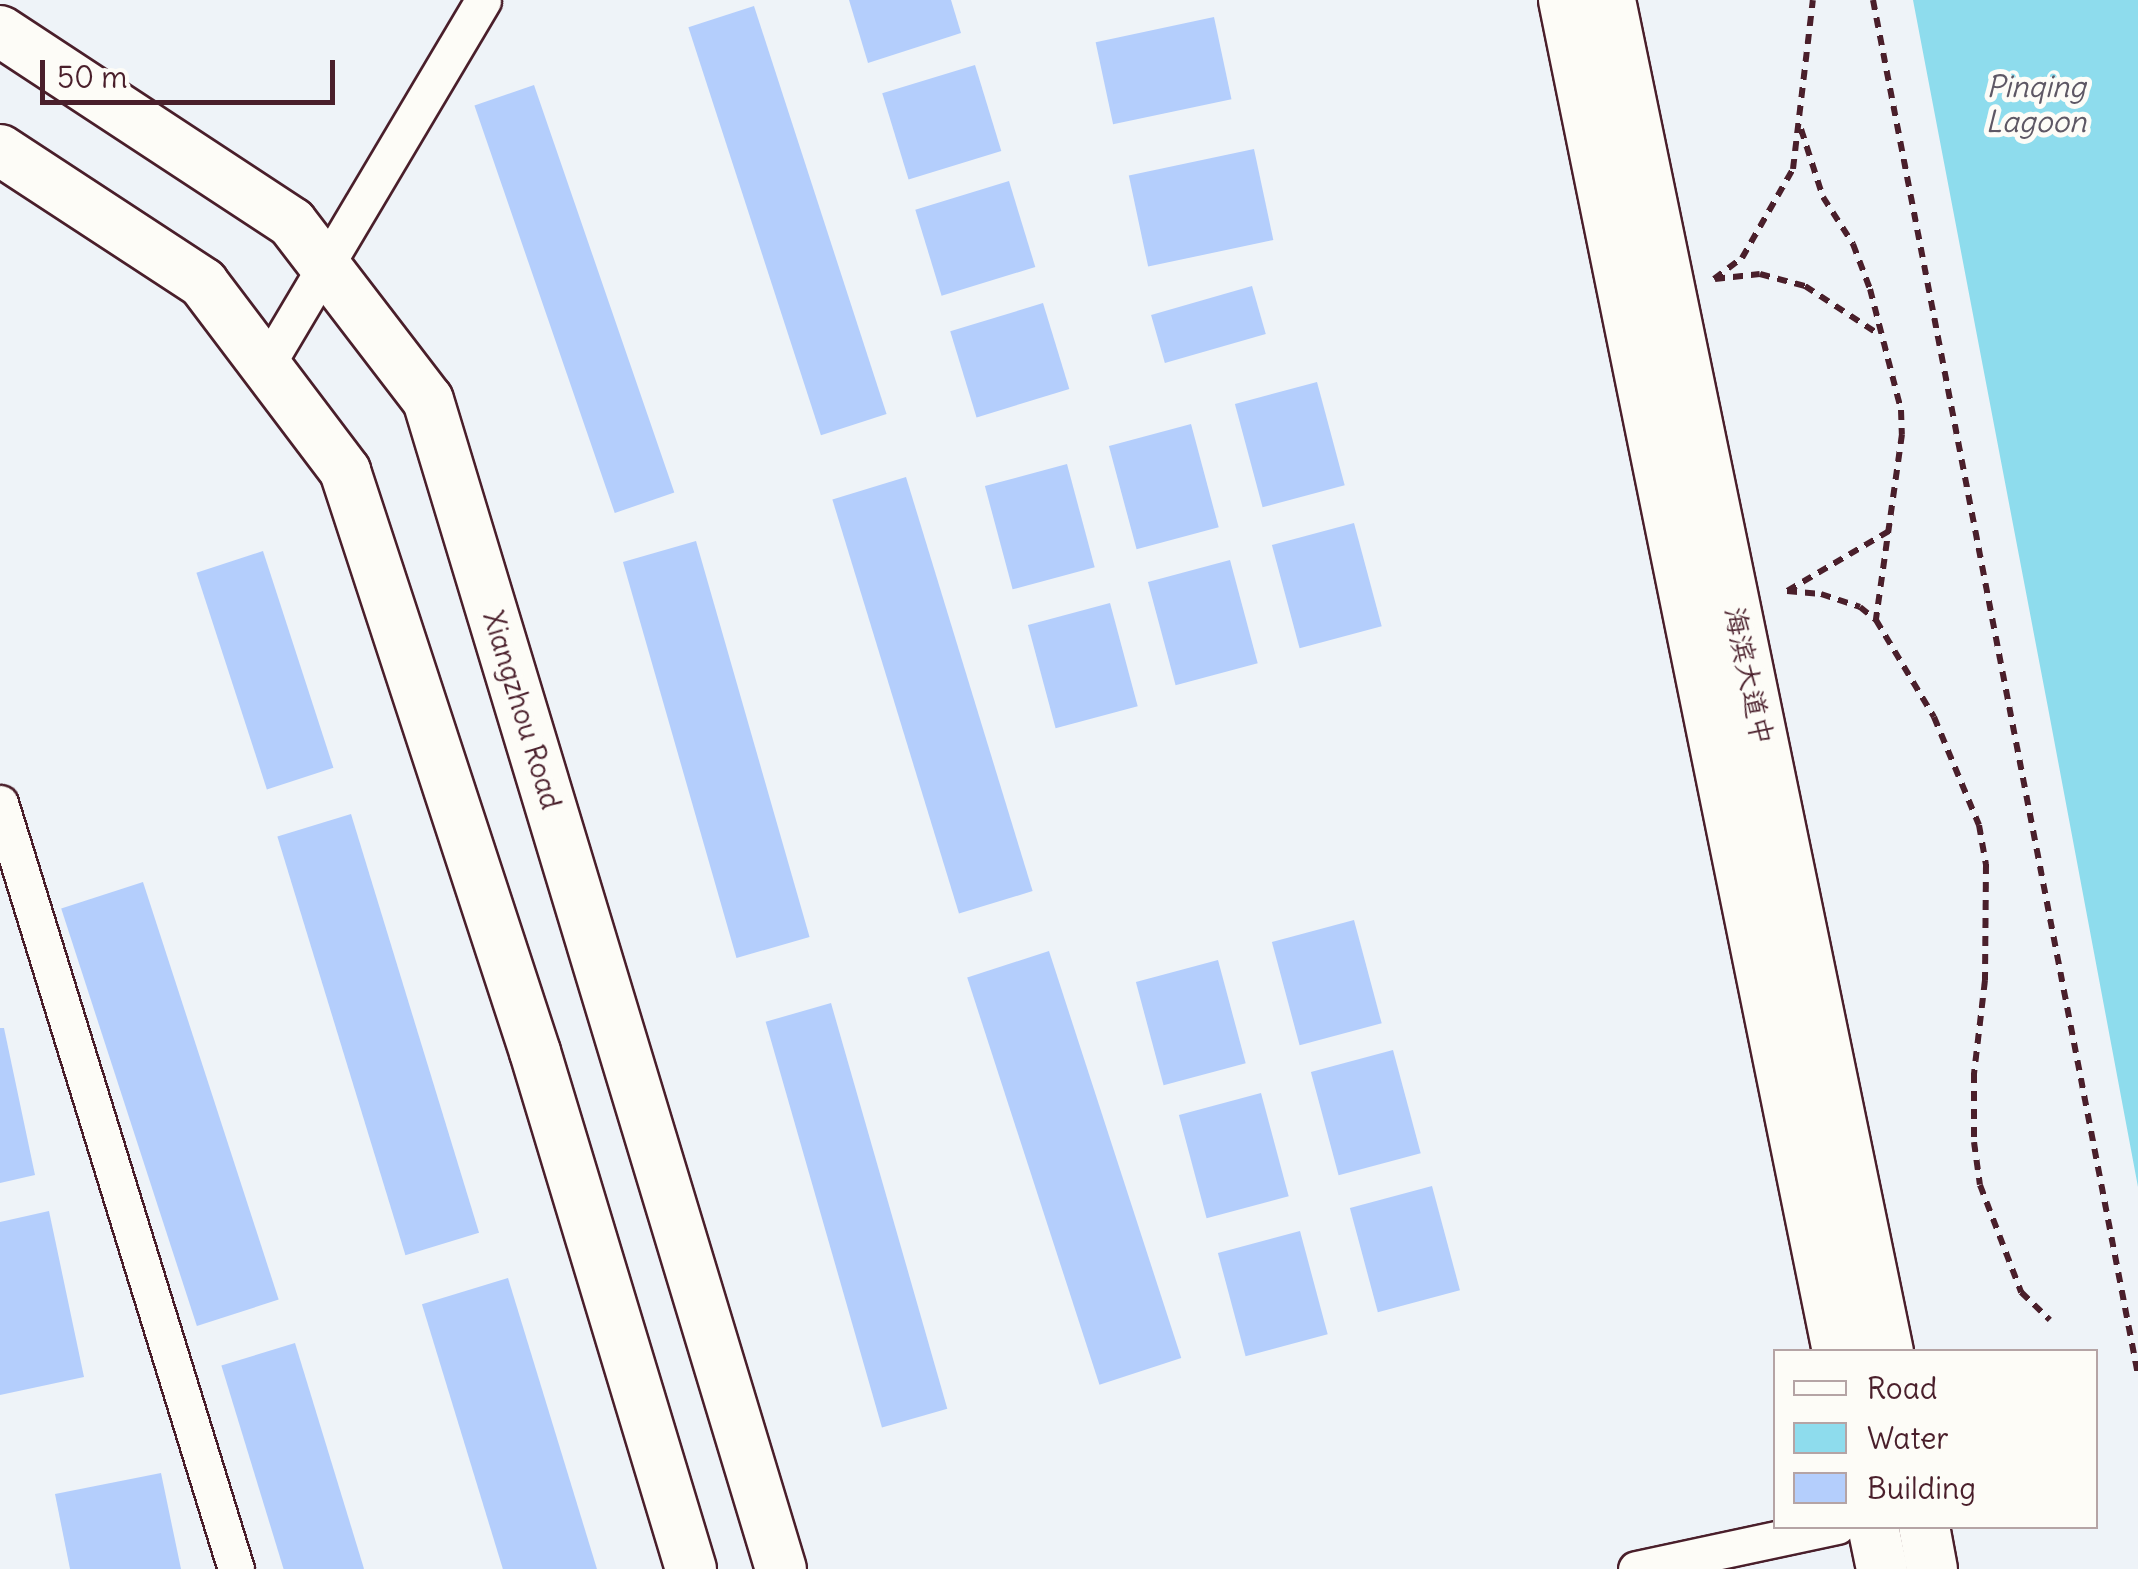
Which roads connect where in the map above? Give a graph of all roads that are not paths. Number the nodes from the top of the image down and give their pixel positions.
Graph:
1 (483, 0) edge
2 (1564, 0) edge
3 (1610, 0) edge
4 (0, 31) edge
5 (0, 150) edge
6 (324, 264) junction
7 (266, 366) junction
8 (0, 803) edge
9 (1837, 1349) edge
10 (1887, 1349) edge
11 (1823, 1529) edge
12 (1874, 1529) edge
13 (1925, 1529) edge
14 (236, 1569) edge
15 (692, 1569) edge
16 (781, 1569) edge
17 (1636, 1569) edge
18 (1882, 1569) edge
19 (1932, 1569) edge

1 - 6 street
2 - 9 main road, 海滨大道中
3 - 10 main road, 海滨大道中
4 - 6 main road, Xiangzhou Road
5 - 7 main road
6 - 7 street
6 - 16 main road, Xiangzhou Road
7 - 15 main road
8 - 14 street
11 - 17 street
12 - 18 main road
13 - 19 main road

